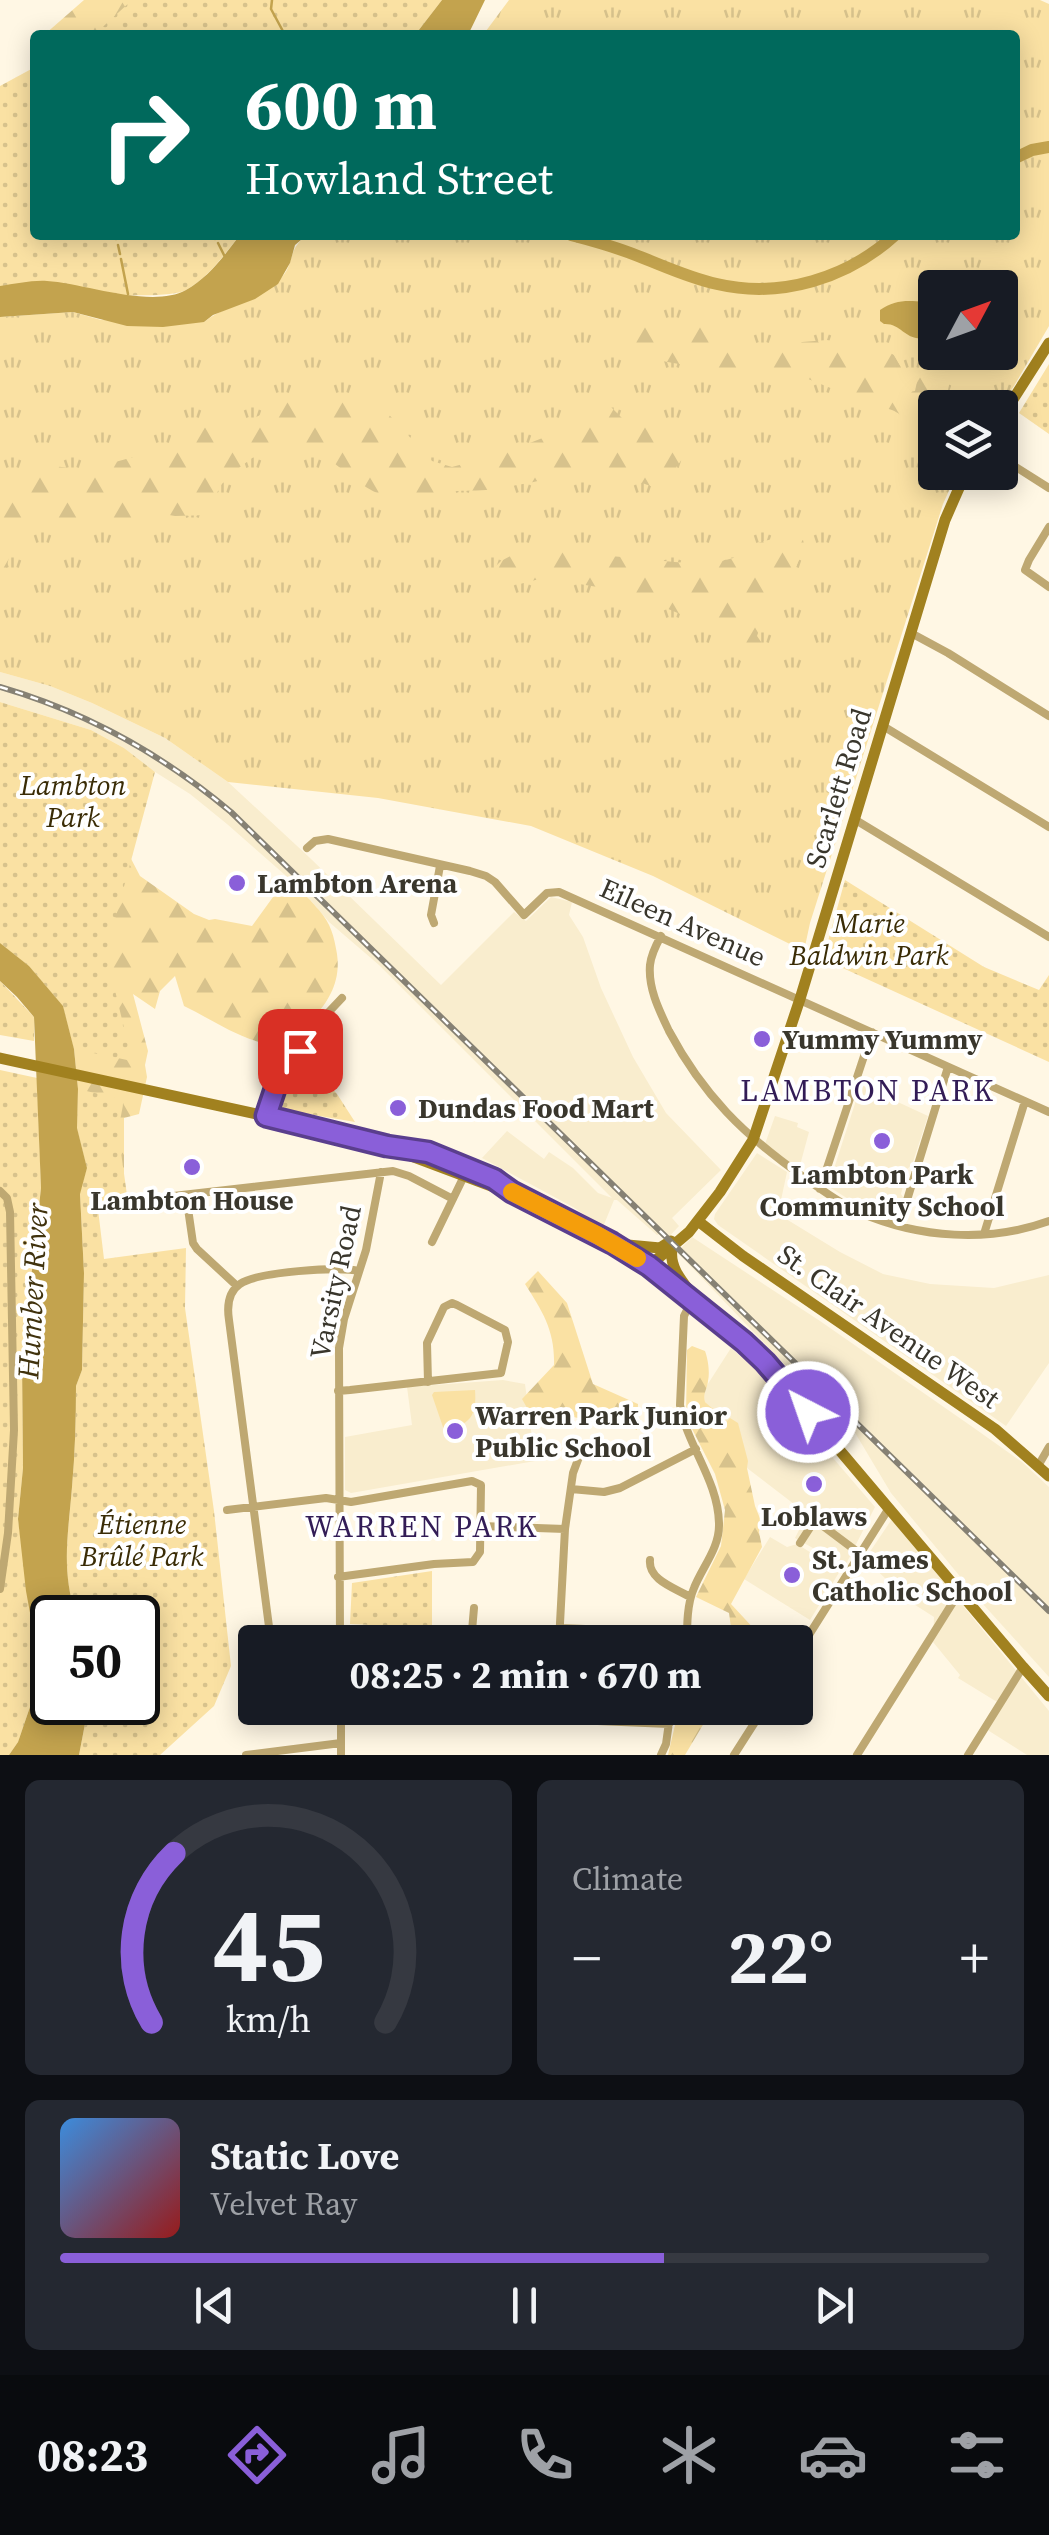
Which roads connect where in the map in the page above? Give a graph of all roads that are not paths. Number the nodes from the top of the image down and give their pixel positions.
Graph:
1 (1049, 343) edge
2 (1018, 392) edge
3 (1018, 468) edge
4 (1049, 488) edge
5 (958, 490) edge
6 (1049, 527) edge
7 (1049, 588) edge
8 (911, 633) junction
9 (1049, 716) edge
10 (883, 726) junction
11 (854, 819) junction
12 (1049, 826) edge
13 (307, 848) dead end
14 (440, 866) junction
15 (434, 923) dead end
16 (661, 936) junction
17 (1049, 938) edge
18 (342, 998) dead end
19 (800, 999) junction
20 (872, 1032) junction
21 (0, 1058) edge
22 (948, 1067) junction
23 (1025, 1101) junction
24 (1049, 1112) edge
25 (266, 1116) junction
26 (754, 1140) junction
27 (466, 1171) junction
28 (382, 1172) junction
29 (820, 1189) junction
30 (3, 1194) edge
31 (186, 1195) junction
32 (453, 1199) junction
33 (112, 1204) dead end
34 (698, 1221) junction
35 (1049, 1221) edge
36 (899, 1226) junction
37 (984, 1234) junction
38 (432, 1242) dead end
39 (612, 1243) junction
40 (672, 1248) junction
41 (649, 1266) junction
42 (360, 1271) junction
43 (237, 1286) junction
44 (697, 1304) junction
45 (428, 1382) junction
46 (338, 1391) junction
47 (1049, 1447) edge
48 (696, 1449) junction
49 (579, 1457) dead end
50 (1038, 1466) junction
51 (1049, 1476) edge
52 (571, 1489) junction
53 (339, 1500) junction
54 (254, 1506) junction
55 (889, 1508) junction
56 (226, 1510) dead end
57 (481, 1526) junction
58 (565, 1529) junction
59 (800, 1543) dead end
60 (859, 1553) junction
61 (650, 1560) dead end
62 (338, 1577) junction
63 (0, 1589) edge
64 (960, 1591) junction
65 (690, 1597) junction
66 (474, 1608) dead end
67 (270, 1625) edge
68 (340, 1625) edge
69 (472, 1625) edge
70 (560, 1625) edge
71 (688, 1625) edge
72 (813, 1628) edge
73 (1022, 1668) junction
74 (1049, 1696) edge
75 (340, 1725) edge
76 (668, 1725) edge
77 (753, 1725) edge
78 (341, 1744) junction
79 (251, 1755) edge
80 (341, 1755) edge
81 (661, 1755) edge
82 (734, 1755) edge
83 (856, 1755) edge
84 (968, 1755) edge

1 - 2 main road
3 - 4 street
5 - 8 main road, Scarlett Road
6 - 7 street
8 - 9 street
8 - 10 main road, Scarlett Road
10 - 11 main road, Scarlett Road
10 - 12 street
11 - 17 street
11 - 19 main road, Scarlett Road
13 - 14 street, Eileen Avenue
14 - 15 street
14 - 16 street, Eileen Avenue
16 - 19 street, Eileen Avenue
16 - 26 street
18 - 25 street
19 - 20 street, Eileen Avenue
19 - 26 main road, Scarlett Road
20 - 22 street, Eileen Avenue
20 - 29 street
21 - 25 main road
22 - 23 street, Eileen Avenue
22 - 36 street
23 - 24 street, Eileen Avenue
23 - 37 street
25 - 27 main road
26 - 29 street
26 - 34 main road, Scarlett Road
27 - 32 street
27 - 39 main road
28 - 31 street
28 - 32 street
28 - 42 street, Varsity Road
29 - 36 street
30 - 63 street
31 - 33 street
31 - 43 street
32 - 38 street
34 - 39 main road, Scarlett Road
34 - 40 main road, Scarlett Road
34 - 50 main road, St. Clair Avenue West
35 - 37 street
36 - 37 street
39 - 41 main road
40 - 41 main road, Scarlett Road
40 - 44 main road
41 - 44 main road
42 - 43 street
42 - 46 street, Varsity Road
43 - 54 street
44 - 48 street
44 - 55 main road
45 - 45 street
45 - 46 street
46 - 53 street, Varsity Road
47 - 50 street
48 - 52 street
48 - 65 street
49 - 52 street
50 - 51 main road, St. Clair Avenue West
52 - 58 street
53 - 54 street
53 - 57 street
53 - 62 street, Varsity Road
54 - 56 street
54 - 67 street
55 - 60 street
55 - 64 main road
57 - 58 street
57 - 62 street
58 - 70 street
59 - 60 street
60 - 72 street
61 - 65 street
62 - 68 street, Varsity Road
64 - 73 main road
64 - 83 street
65 - 71 street
66 - 69 street
73 - 74 main road
73 - 84 street
75 - 78 street
76 - 81 street
77 - 82 street
78 - 79 street
78 - 80 street

